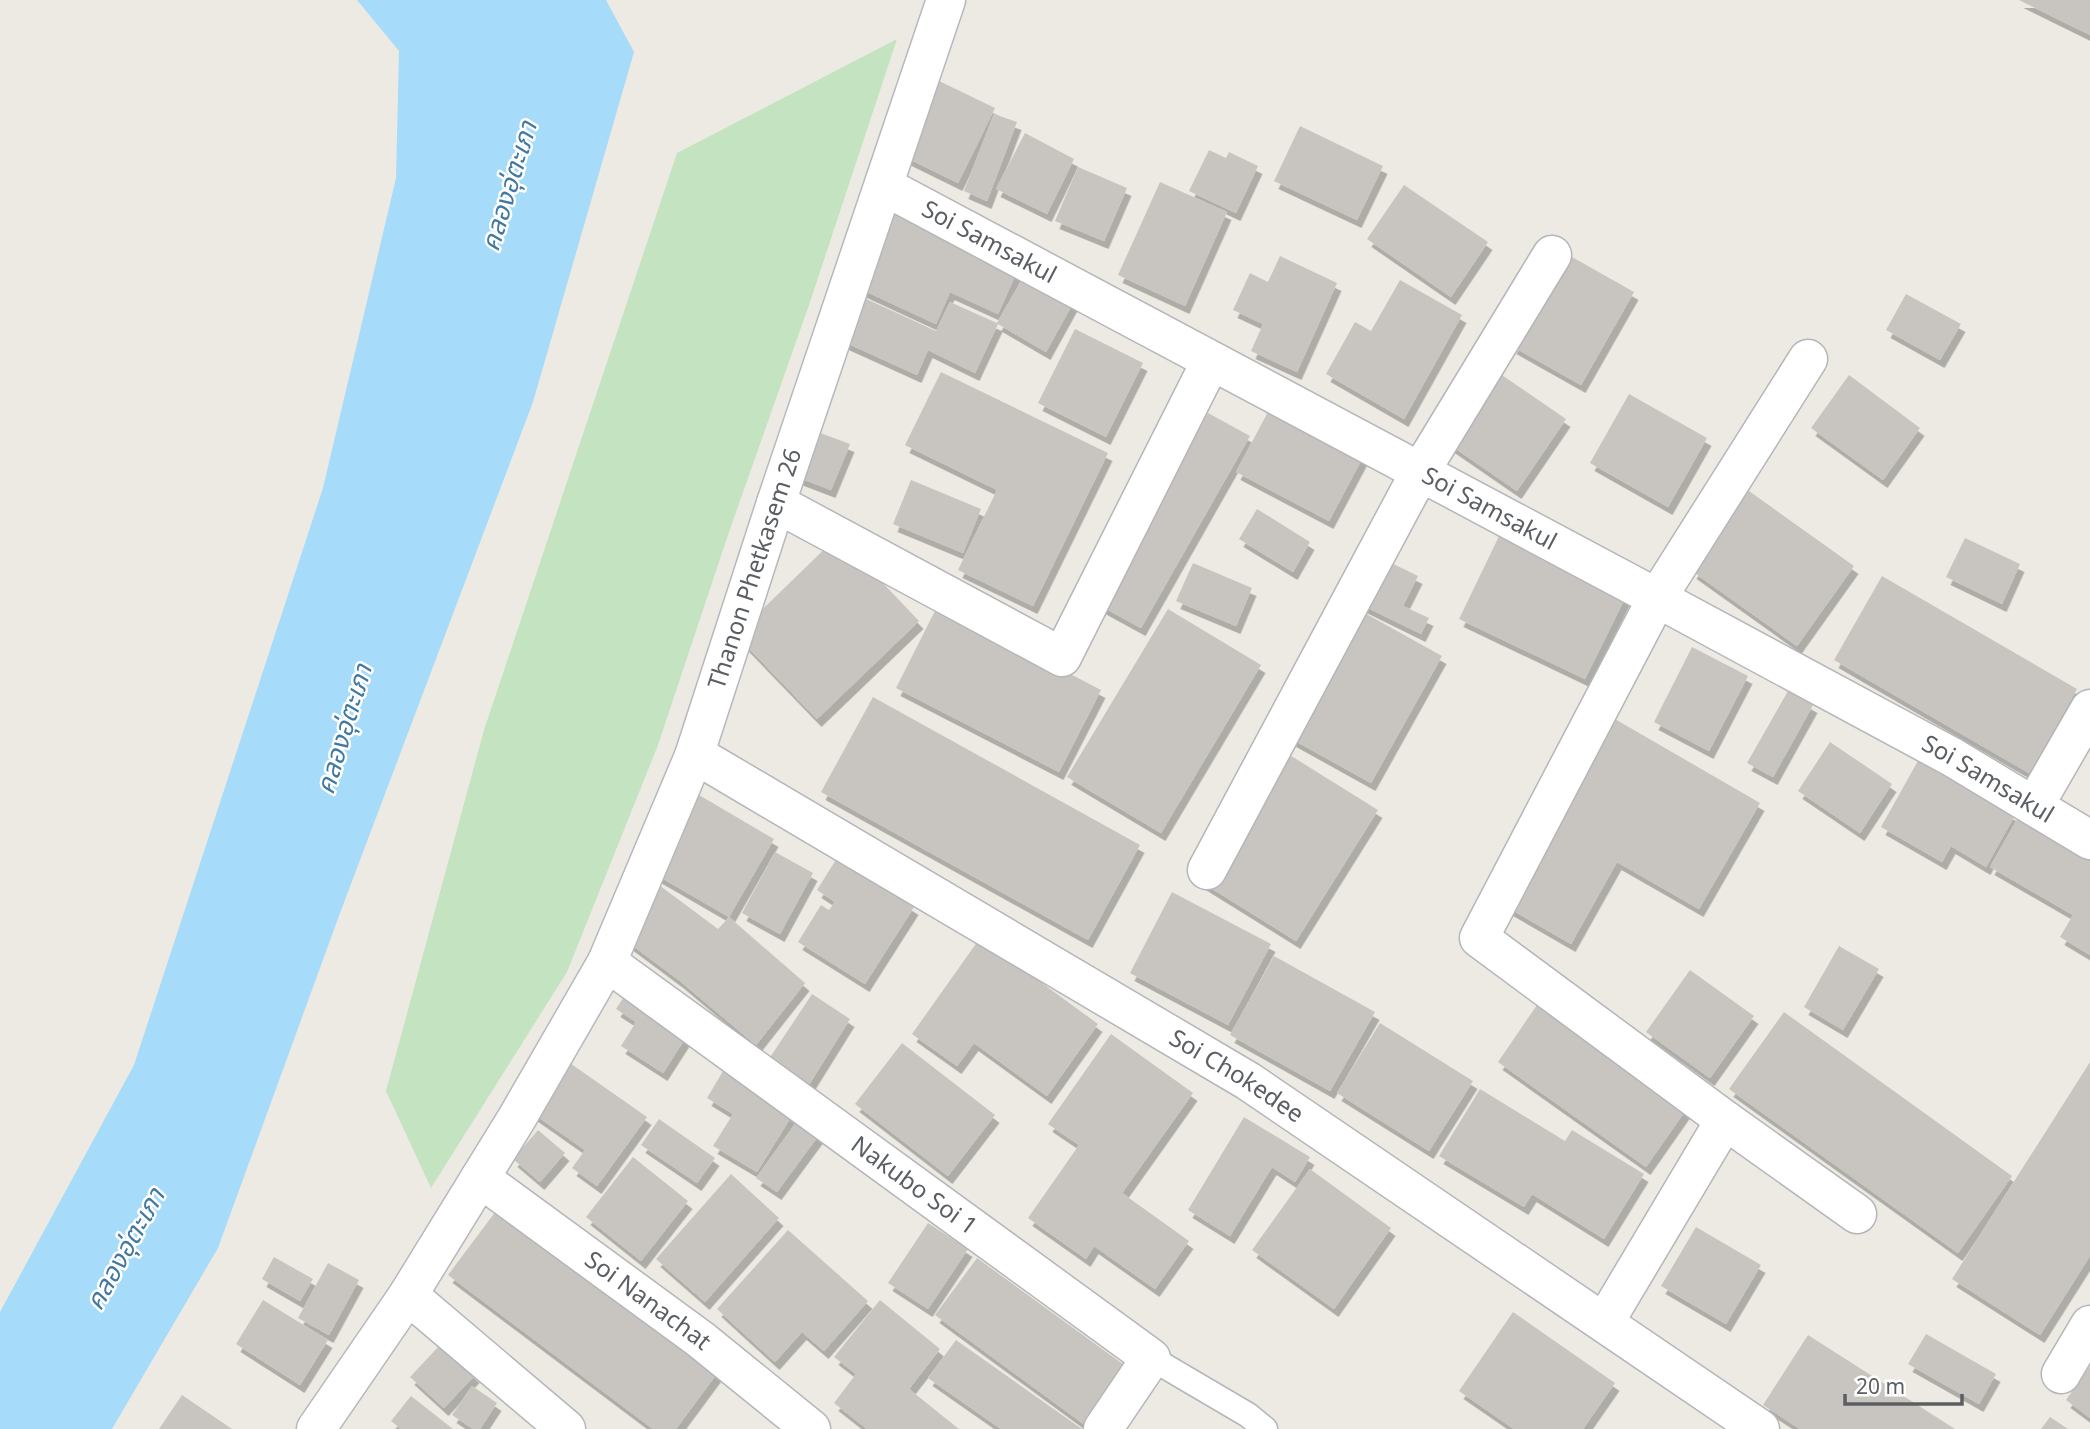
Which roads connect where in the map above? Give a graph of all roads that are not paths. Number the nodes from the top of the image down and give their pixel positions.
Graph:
1 (946, 0) edge
2 (884, 186) junction
3 (1552, 255) dead end
4 (1808, 359) dead end
5 (1211, 361) junction
6 (1420, 472) junction
7 (776, 503) junction
8 (1657, 598) junction
9 (2090, 709) edge
10 (694, 756) junction
11 (2034, 806) junction
12 (2090, 840) edge
13 (1207, 870) dead end
14 (607, 962) junction
15 (1725, 1120) junction
16 (480, 1178) junction
17 (1857, 1214) dead end
18 (408, 1295) junction
19 (1604, 1323) junction
20 (2090, 1325) edge
21 (1151, 1358) junction
22 (2061, 1374) dead end
23 (316, 1429) edge
24 (566, 1429) edge
25 (811, 1429) edge
26 (1102, 1429) edge
27 (1265, 1429) edge
28 (1760, 1429) edge

1 - 2 street, Thanon Phetkasem 26
2 - 5 street, Soi Samsakul
2 - 7 street, Thanon Phetkasem 26
3 - 6 street
4 - 8 street
5 - 6 street, Soi Samsakul
5 - 7 street
6 - 8 street, Soi Samsakul
6 - 13 street
7 - 10 street, Thanon Phetkasem 26
8 - 11 street, Soi Samsakul
8 - 15 street
9 - 11 street
10 - 14 street, Thanon Phetkasem 26
10 - 19 street, Soi Chokedee
11 - 12 street, Soi Samsakul
14 - 16 street, Thanon Phetkasem 26
14 - 21 street, Nakubo Soi 1
15 - 17 street
15 - 19 street
16 - 18 street, Thanon Phetkasem 26
16 - 25 street, Soi Nanachat
18 - 23 street, Thanon Phetkasem 26
18 - 24 street
19 - 28 street, Soi Chokedee
20 - 22 street
21 - 26 street
21 - 27 lane

